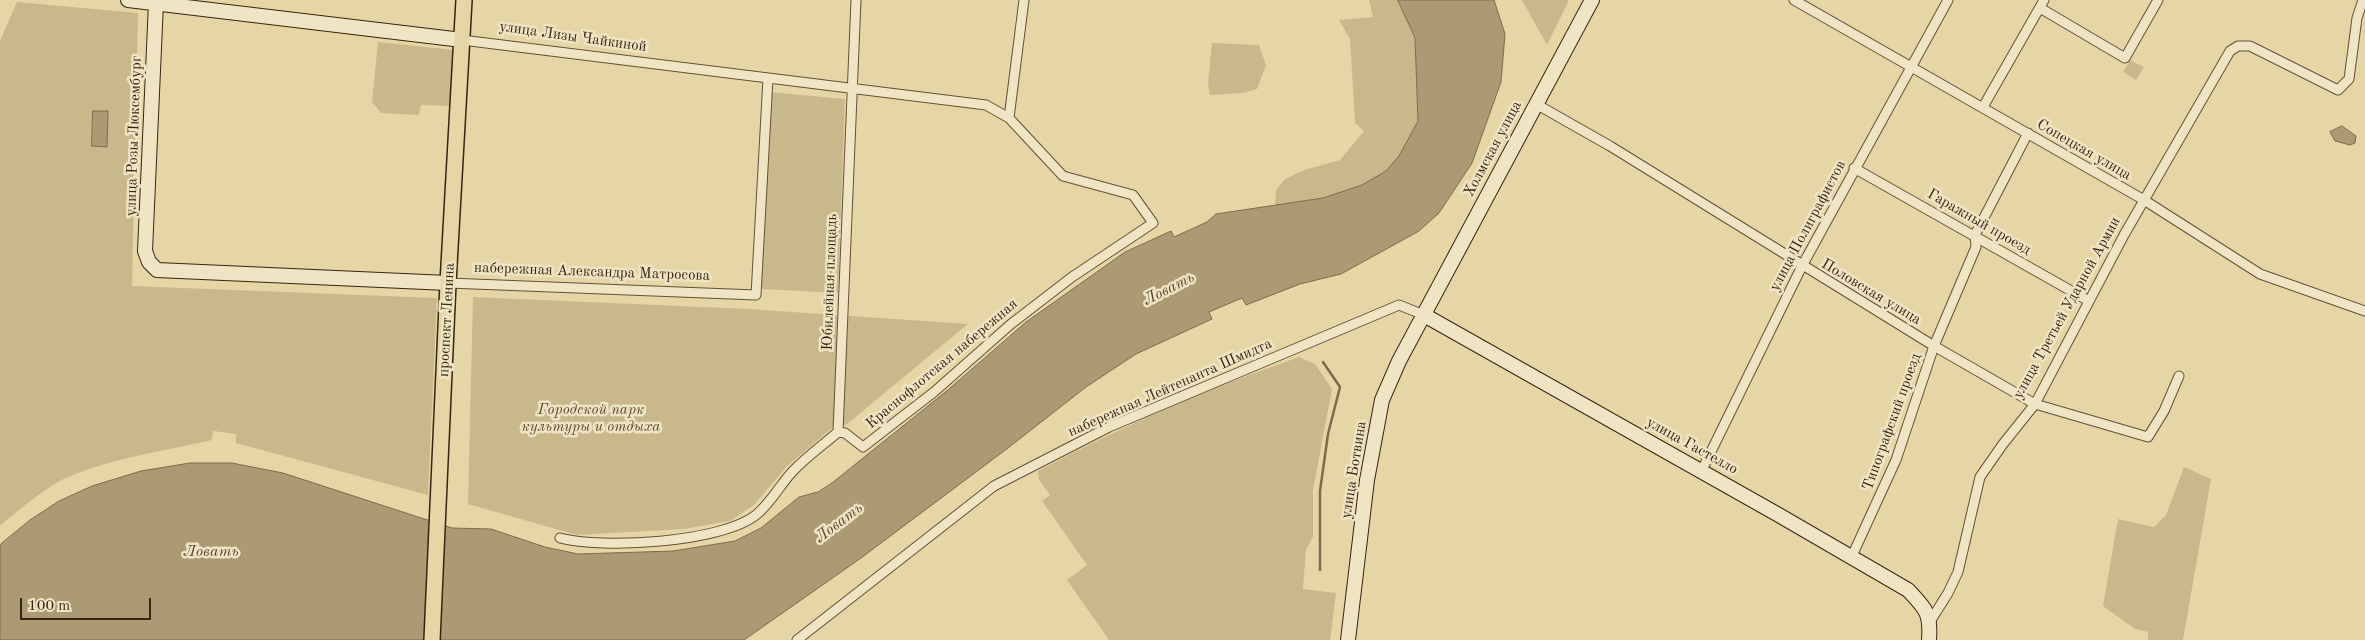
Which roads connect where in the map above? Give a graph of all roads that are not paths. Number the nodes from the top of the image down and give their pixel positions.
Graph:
1 (128, 0) edge
2 (464, 0) edge
3 (856, 0) edge
4 (1024, 0) edge
5 (1592, 0) edge
6 (1794, 0) edge
7 (1948, 0) edge
8 (2158, 0) edge
9 (2363, 0) edge
10 (156, 2) edge
11 (2042, 4) edge
12 (462, 40) junction
13 (1910, 66) junction
14 (768, 78) junction
15 (852, 88) junction
16 (1536, 104) junction
17 (1983, 107) junction
18 (1009, 118) junction
19 (2028, 133) junction
20 (1854, 168) junction
21 (2144, 200) junction
22 (1153, 223) joint
23 (1975, 236) junction
24 (1802, 266) junction
25 (157, 270) joint
26 (448, 283) junction
27 (2089, 301) junction
28 (2365, 311) edge
29 (1424, 314) junction
30 (1934, 346) junction
31 (2179, 376) dead end
32 (2035, 404) junction
33 (838, 432) junction
34 (1702, 470) junction
35 (560, 538) dead end
36 (1852, 556) junction
37 (1931, 620) junction
38 (432, 640) edge
39 (797, 640) edge
40 (1348, 640) edge
41 (1929, 640) edge

1 - 10 main road, улица Лизы Чайкиной
2 - 12 main road, проспект Ленина
3 - 15 street, Юбилейная площадь
4 - 18 street
5 - 16 main road, Холмская улица
6 - 13 street, Сопецкая улица
7 - 13 street, улица Полиграфистов
8 - 11 street
9 - 21 street, улица Третьей Ударной Армии
10 - 12 main road, улица Лизы Чайкиной
10 - 25 main road, улица Розы Люксембург
11 - 17 street
12 - 14 street, улица Лизы Чайкиной
12 - 26 main road, проспект Ленина
13 - 17 street, Сопецкая улица
13 - 20 street, улица Полиграфистов
14 - 15 street, улица Лизы Чайкиной
14 - 26 street, набережная Александра Матросова
15 - 18 street, улица Лизы Чайкиной
15 - 33 street, Юбилейная площадь
16 - 24 street, Половская улица
16 - 29 main road, Холмская улица
17 - 19 street, Сопецкая улица
18 - 22 street, улица Лизы Чайкиной
19 - 21 street, Сопецкая улица
19 - 23 street, Типографский проезд
20 - 23 street, Гаражный проезд
20 - 24 street, улица Полиграфистов
21 - 27 street, улица Третьей Ударной Армии
21 - 28 street, Сопецкая улица
22 - 33 street, Краснофлотская набережная
23 - 27 street, Гаражный проезд
23 - 30 street, Типографский проезд
24 - 30 street, Половская улица
24 - 34 street, улица Полиграфистов
25 - 26 main road, набережная Александра Матросова
26 - 38 main road, проспект Ленина
27 - 32 street, улица Третьей Ударной Армии
29 - 34 main road, улица Гастелло
29 - 39 street, набережная Лейтенанта Шмидта
29 - 40 main road, улица Ботвина
30 - 32 street, Половская улица
30 - 36 street, Типографский проезд
31 - 32 street, Половская улица
32 - 37 street, улица Третьей Ударной Армии
33 - 35 street
34 - 36 main road, улица Гастелло
36 - 37 main road, улица Гастелло
37 - 41 main road, улица Третьей Ударной Армии

